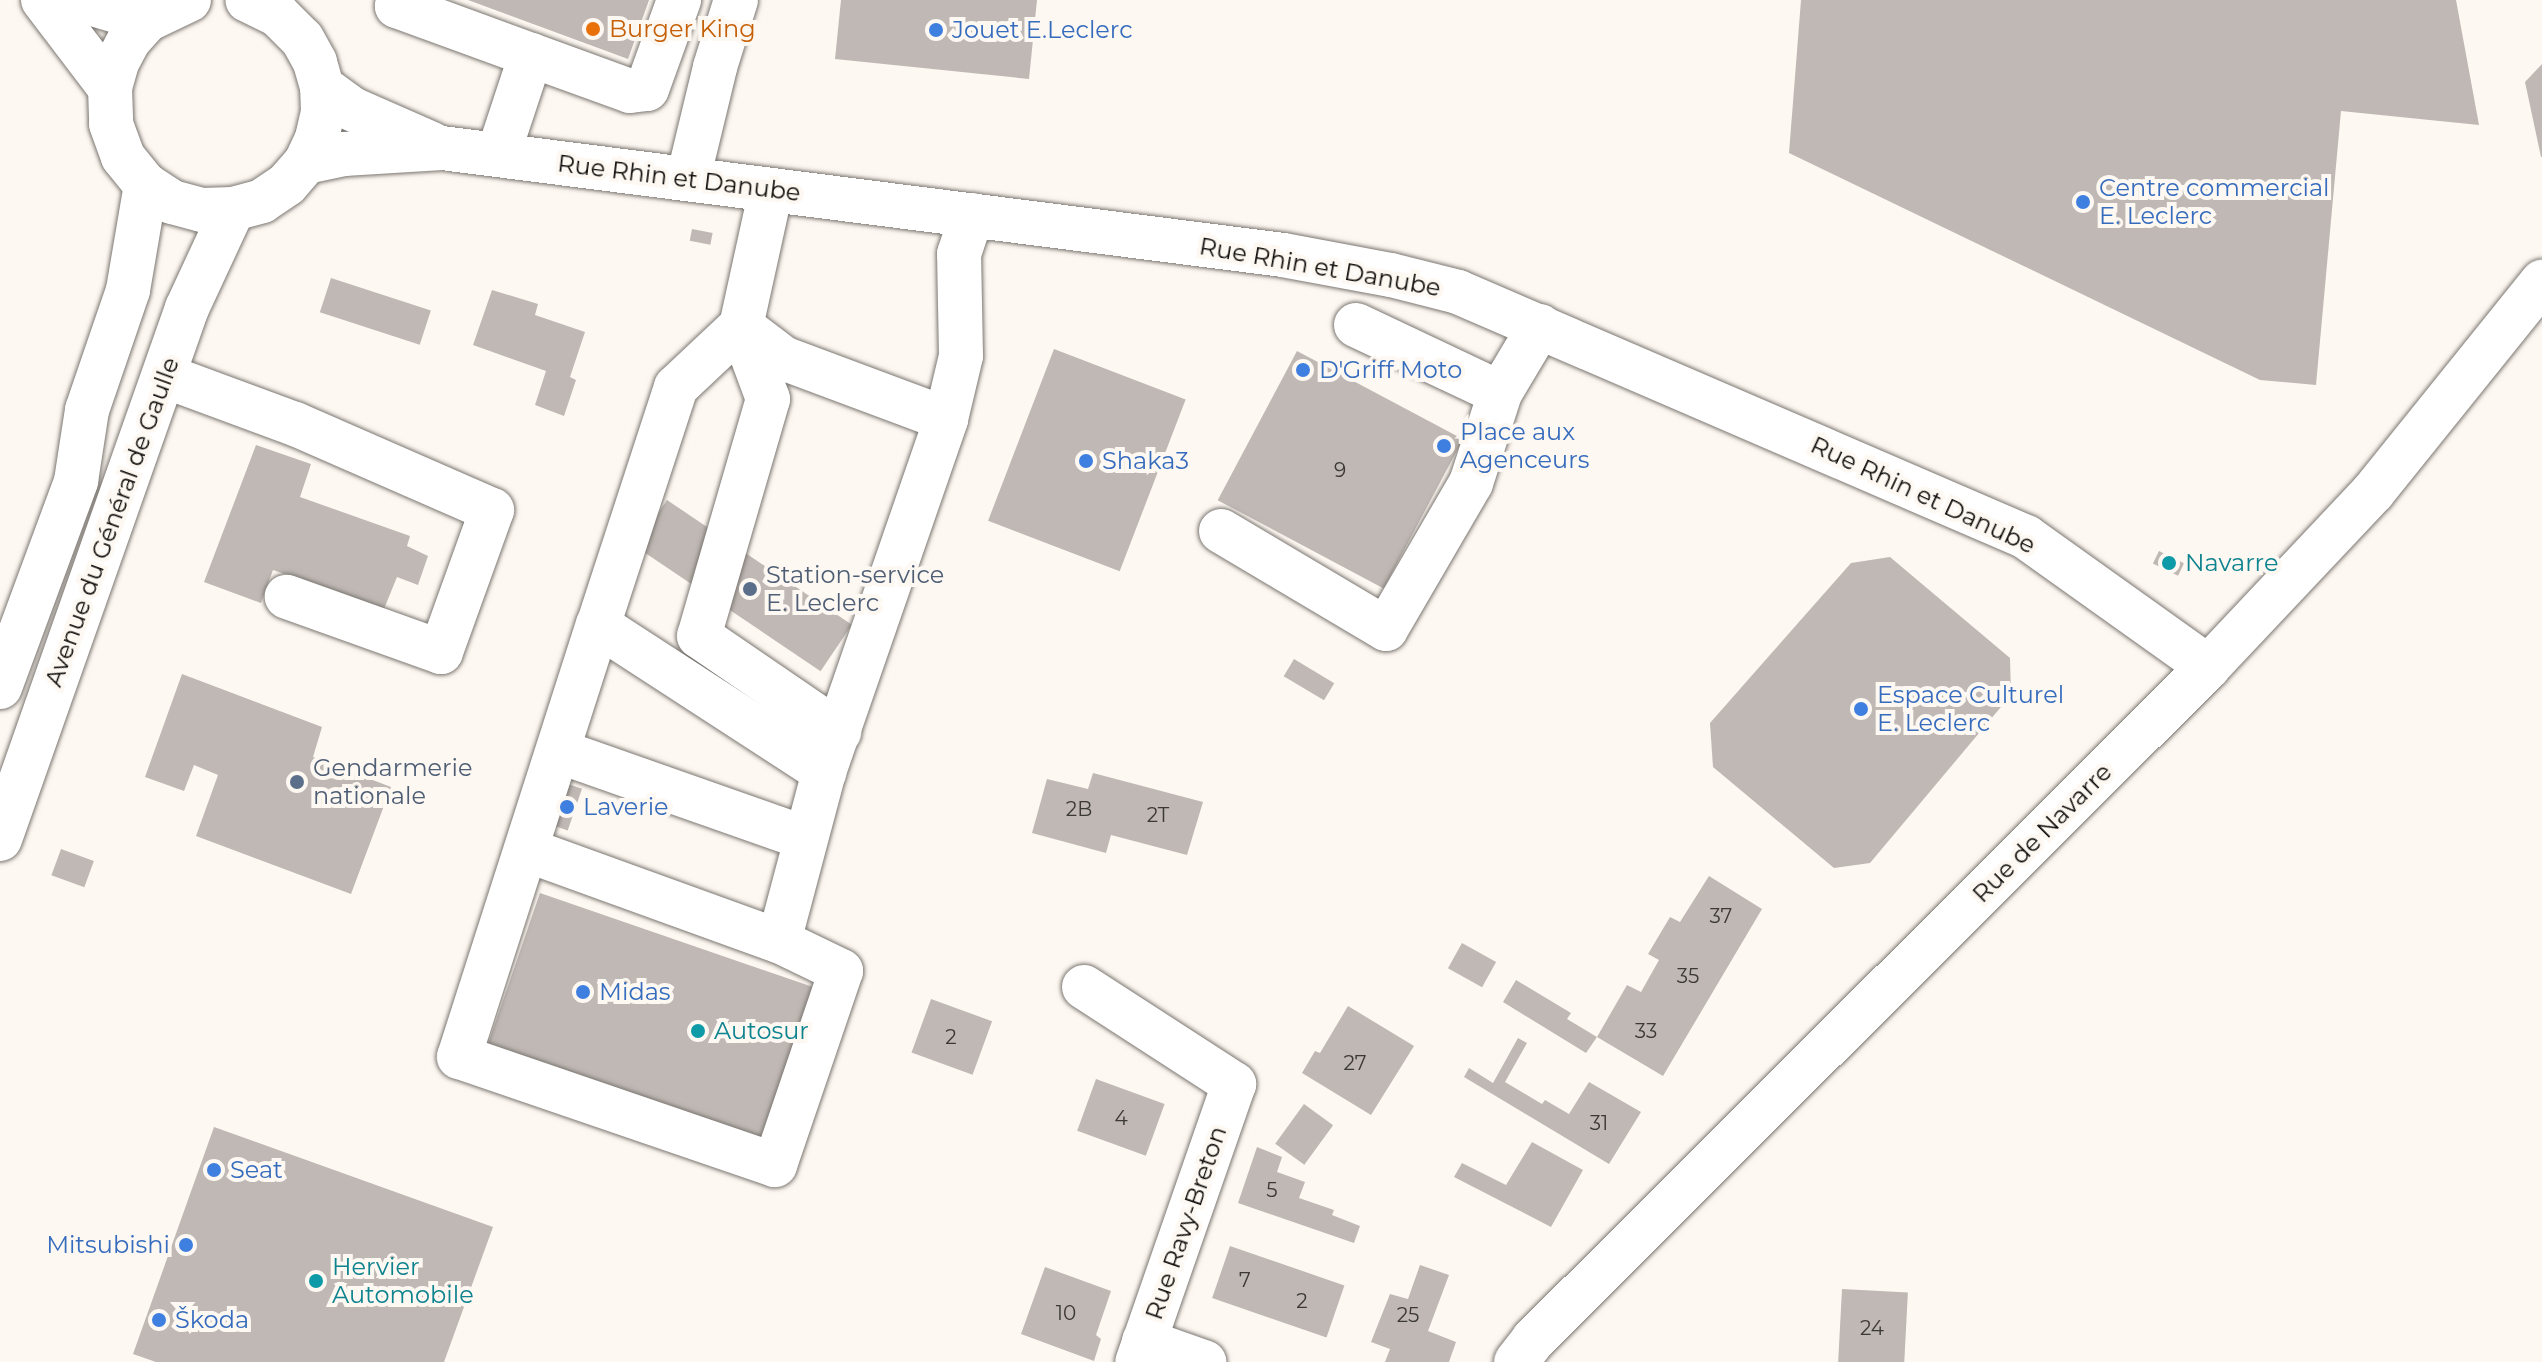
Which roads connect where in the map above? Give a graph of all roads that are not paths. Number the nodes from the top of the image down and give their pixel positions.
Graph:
1 (43, 0) edge
2 (79, 0) edge
3 (189, 0) edge
4 (247, 0) edge
5 (679, 0) edge
6 (736, 0) edge
7 (426, 7) edge
8 (147, 20) junction
9 (304, 20) edge
10 (531, 55) junction
11 (322, 87) junction
12 (110, 88) junction
13 (442, 148) junction
14 (498, 155) junction
15 (306, 162) junction
16 (688, 179) junction
17 (146, 185) junction
18 (771, 190) junction
19 (233, 209) junction
20 (972, 215) junction
21 (2542, 282) edge
22 (1356, 325) dead end
23 (741, 326) junction
24 (1540, 326) junction
25 (165, 376) junction
26 (1500, 393) junction
27 (946, 419) junction
28 (1221, 531) dead end
29 (35, 591) junction
30 (287, 597) dead end
31 (598, 625) junction
32 (0, 634) edge
33 (2208, 667) junction
34 (0, 687) edge
35 (558, 751) junction
36 (832, 752) junction
37 (805, 838) junction
38 (0, 839) edge
39 (527, 850) junction
40 (779, 941) junction
41 (1084, 987) dead end
42 (1141, 1352) edge
43 (1204, 1362) edge
44 (1516, 1362) edge

1 - 12 street
2 - 8 street
3 - 8 street
4 - 9 street
5 - 10 street
6 - 16 street
7 - 10 street
8 - 12 street
9 - 11 street
10 - 14 street
11 - 13 street, Rue Rhin et Danube
11 - 15 street
12 - 17 street
13 - 14 street, Rue Rhin et Danube
13 - 15 street, Rue Rhin et Danube
14 - 16 street, Rue Rhin et Danube
15 - 19 street
16 - 18 street, Rue Rhin et Danube
17 - 19 street
17 - 29 street, Avenue du Général de Gaulle
18 - 20 street, Rue Rhin et Danube
18 - 23 street
19 - 25 street, Avenue du Général de Gaulle
20 - 24 street, Rue Rhin et Danube
20 - 27 street
21 - 33 street, Rue de Navarre
22 - 26 street
23 - 27 street
23 - 31 street
23 - 36 street
24 - 26 street
24 - 33 street, Rue Rhin et Danube
25 - 30 street
25 - 38 street, Avenue du Général de Gaulle
26 - 28 street
27 - 36 street
29 - 32 street
29 - 34 street, Avenue du Général de Gaulle
31 - 35 street
31 - 36 street
33 - 44 street, Rue de Navarre
35 - 37 street
35 - 39 street
36 - 37 street
37 - 40 street
39 - 40 street
39 - 40 street
41 - 42 street, Rue Ravy-Breton
42 - 43 street

